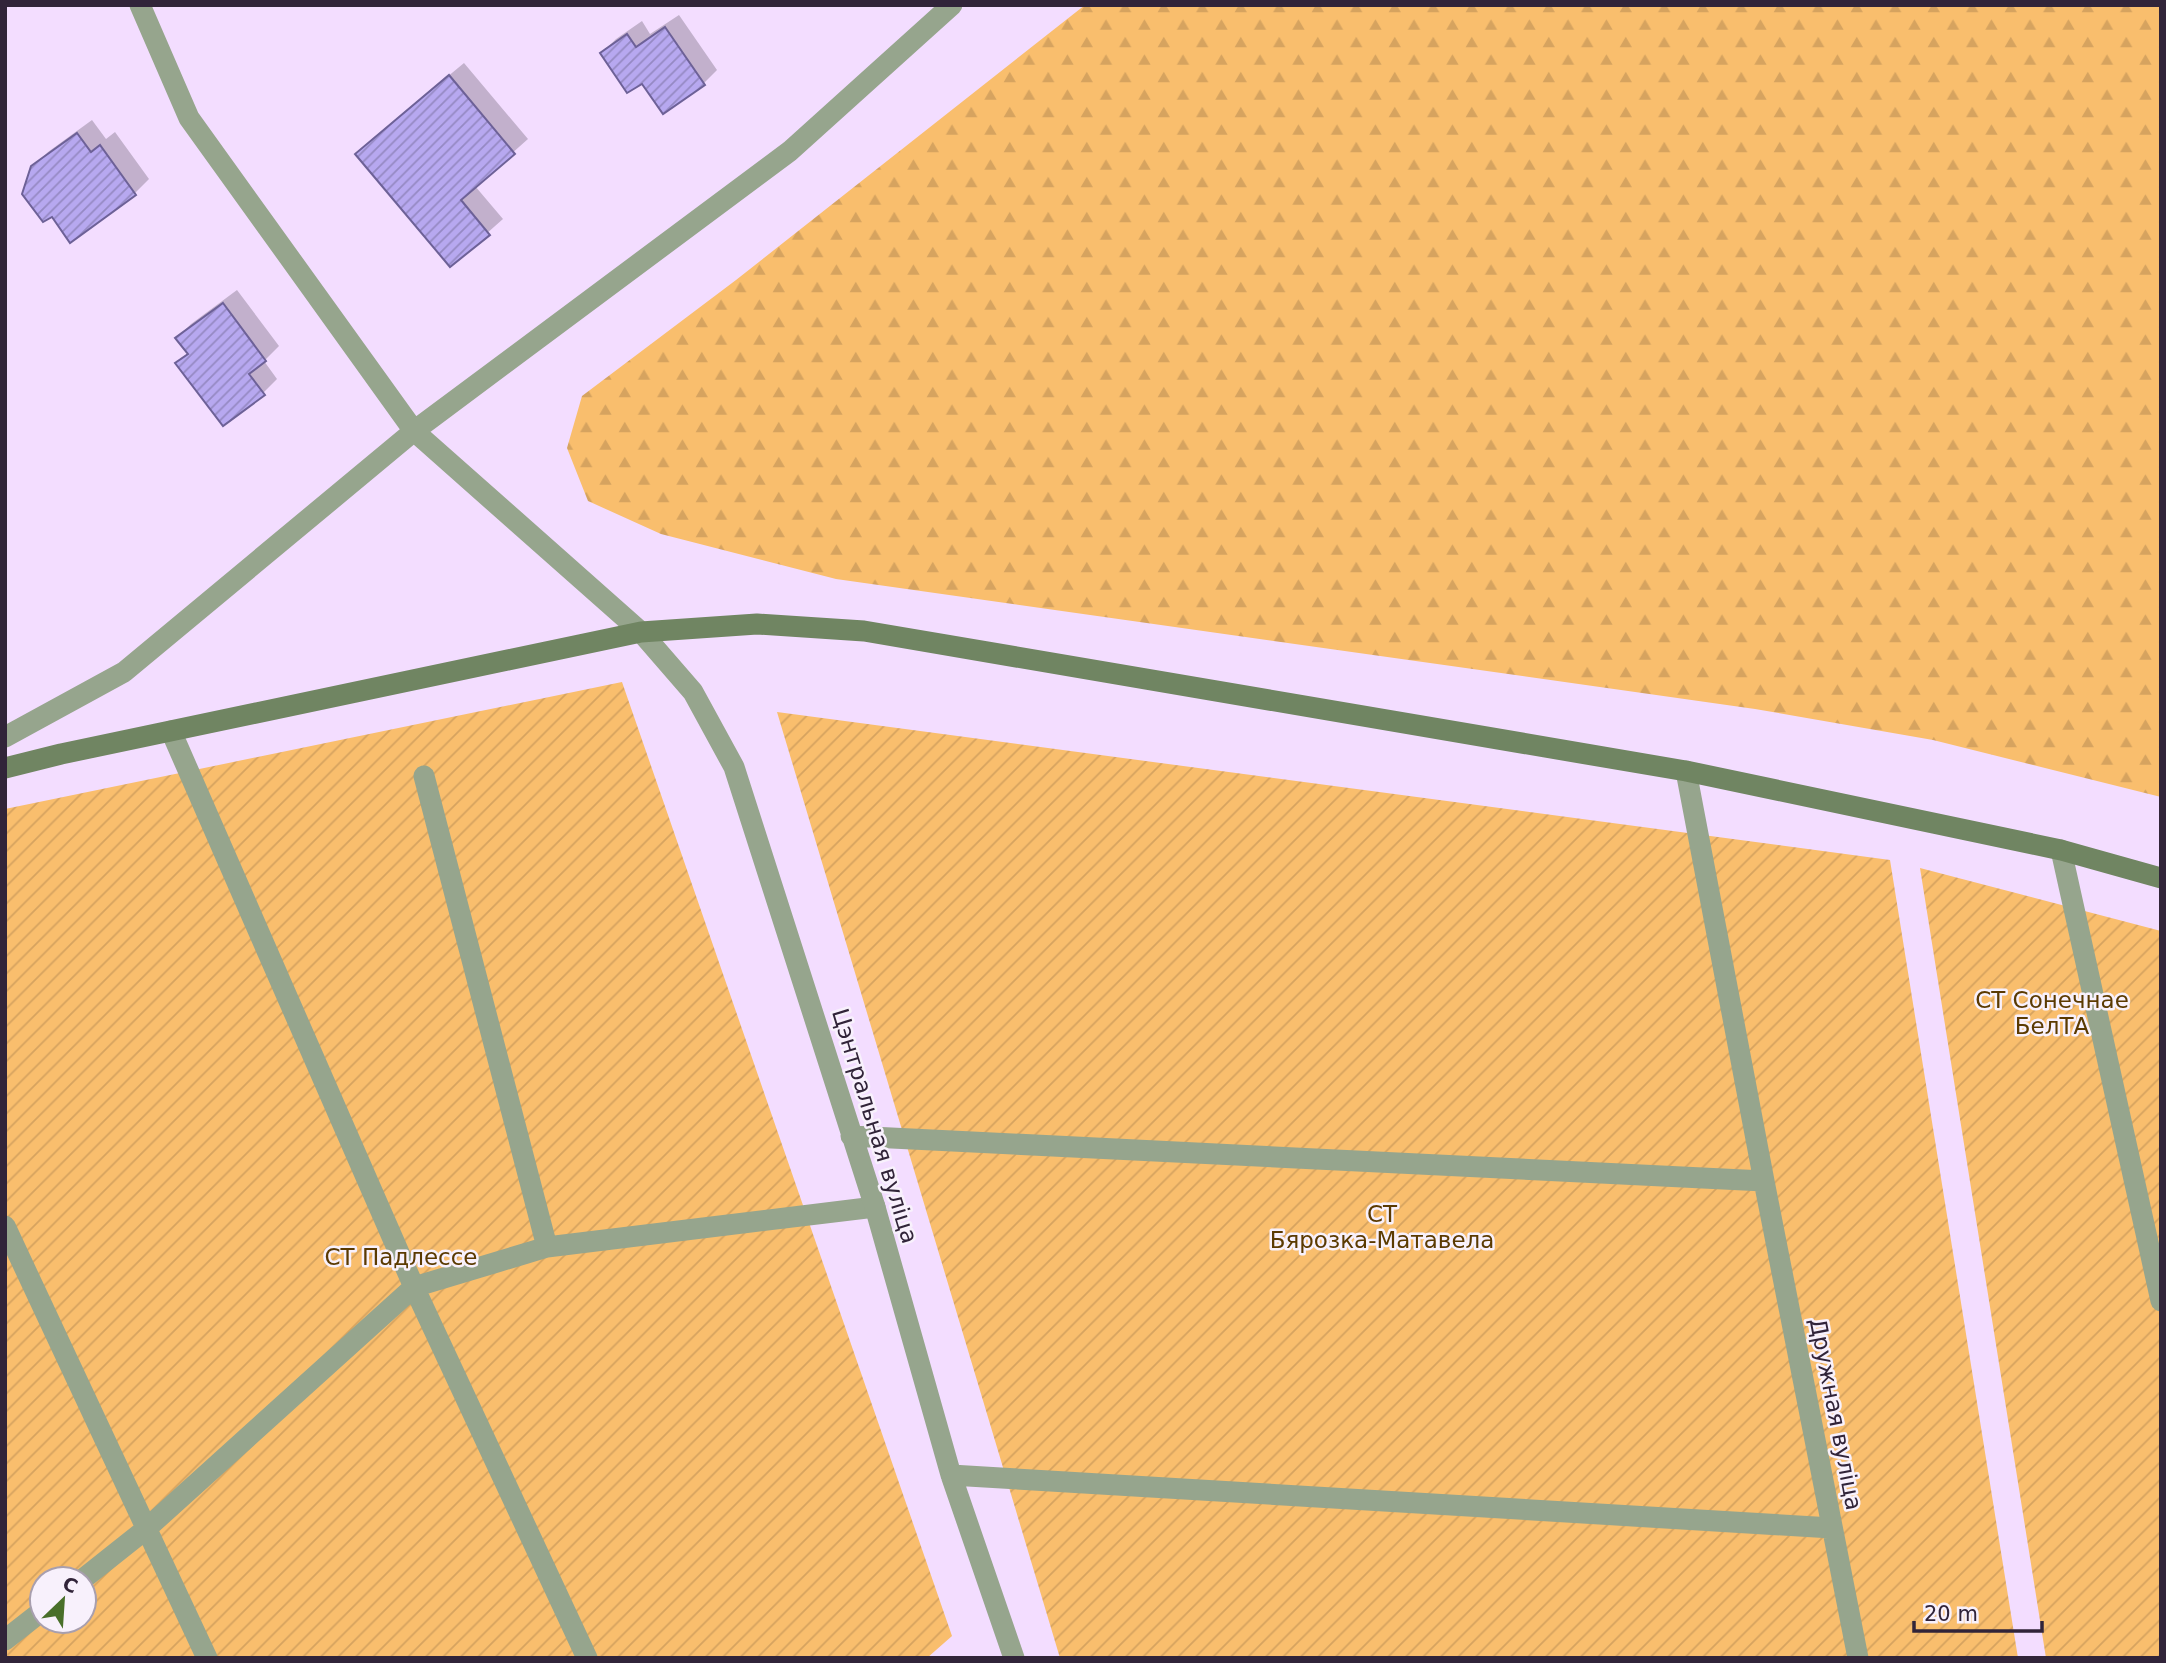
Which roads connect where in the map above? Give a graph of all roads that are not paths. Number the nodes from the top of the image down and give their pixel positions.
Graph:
1 (140, 5) edge
2 (952, 5) edge
3 (414, 431) junction
4 (642, 632) junction
5 (171, 731) junction
6 (5, 737) edge
7 (5, 768) edge
8 (1686, 771) junction
9 (424, 776) dead end
10 (2061, 850) junction
11 (2161, 878) edge
12 (851, 1136) junction
13 (1764, 1181) junction
14 (875, 1207) junction
15 (5, 1226) edge
16 (547, 1247) junction
17 (414, 1287) junction
18 (2161, 1301) edge
19 (951, 1475) junction
20 (1832, 1528) junction
21 (146, 1529) junction
22 (98, 1567) edge
23 (28, 1622) edge
24 (5, 1640) edge
25 (207, 1658) edge
26 (587, 1658) edge
27 (1014, 1658) edge
28 (1858, 1658) edge

1 - 3 street, Цэнтральная вуліца
2 - 3 street
3 - 4 street, Цэнтральная вуліца
3 - 6 street
4 - 5 street
4 - 8 street
4 - 12 street, Цэнтральная вуліца
5 - 7 street
5 - 17 street
8 - 10 street
8 - 13 street, Дружная вуліца
9 - 16 street
10 - 11 street
10 - 18 street
12 - 13 street
12 - 14 street, Цэнтральная вуліца
13 - 20 street, Дружная вуліца
14 - 16 street
14 - 19 street, Цэнтральная вуліца
15 - 21 street
16 - 17 street
17 - 21 street
17 - 26 street
19 - 20 street
19 - 27 street, Цэнтральная вуліца
20 - 28 street, Дружная вуліца
21 - 22 street
21 - 25 street
23 - 24 street

